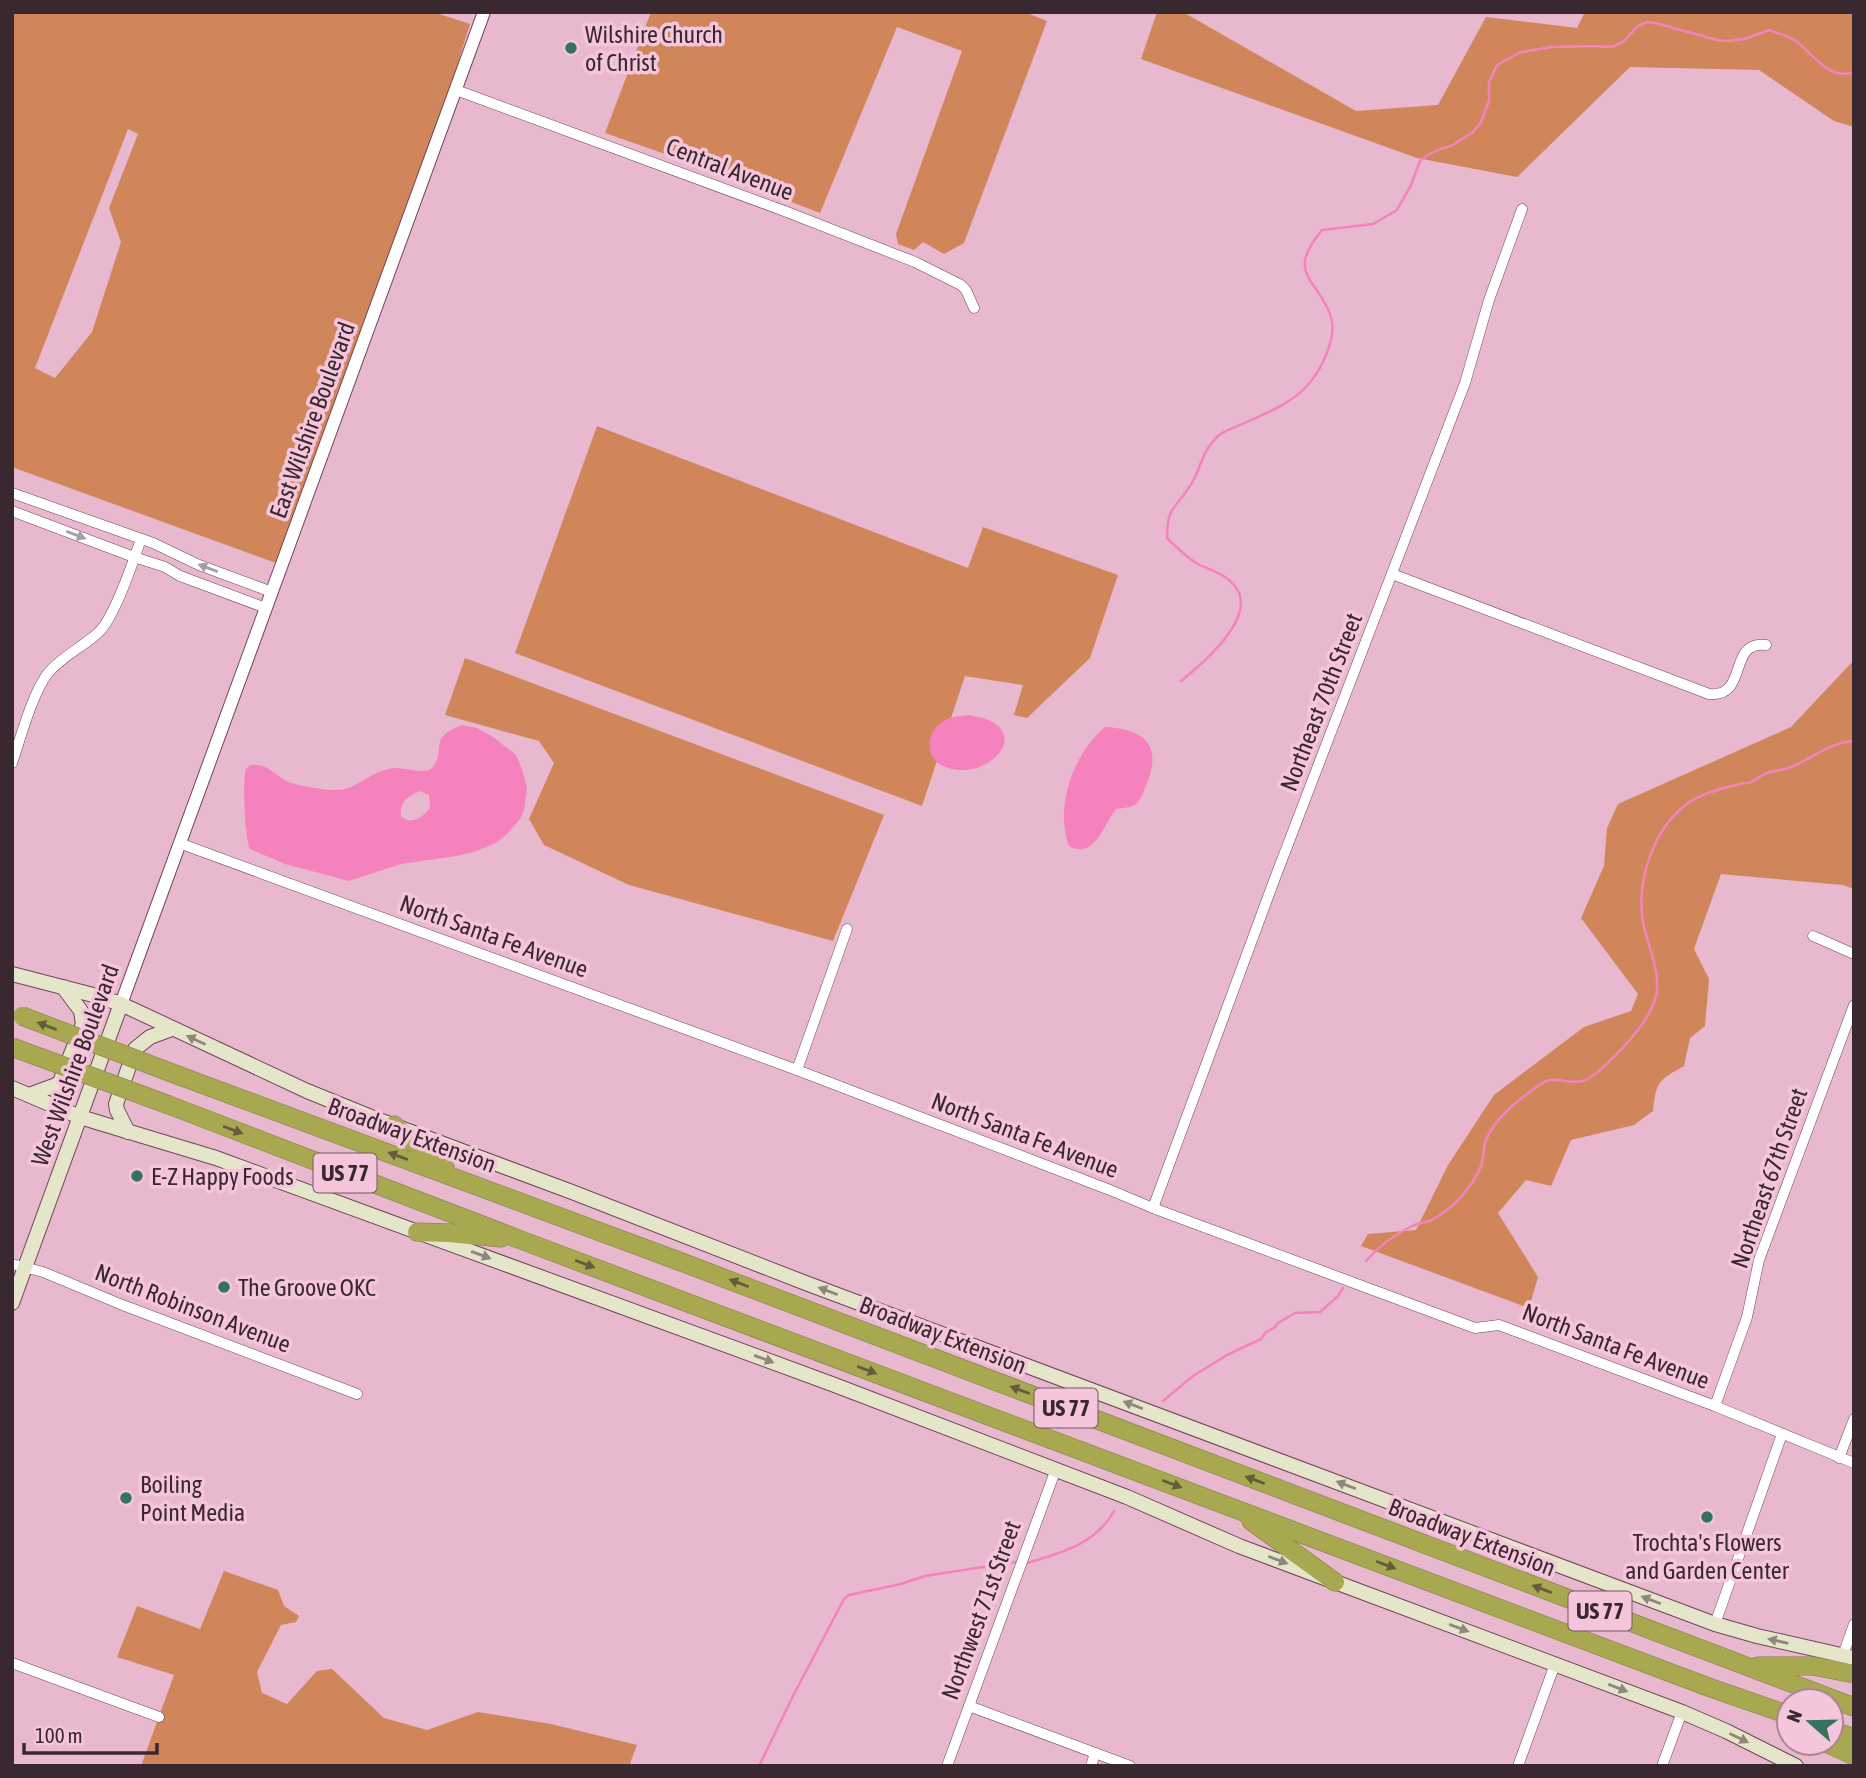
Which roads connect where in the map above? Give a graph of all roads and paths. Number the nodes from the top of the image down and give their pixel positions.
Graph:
1 (484, 12) edge
2 (456, 90) junction
3 (1522, 209) dead end
4 (974, 307) dead end
5 (12, 493) edge
6 (12, 511) edge
7 (141, 539) junction
8 (134, 557) junction
9 (1392, 574) junction
10 (272, 592) junction
11 (266, 608) junction
12 (1766, 645) dead end
13 (12, 763) edge
14 (179, 843) junction
15 (847, 929) dead end
16 (1813, 936) dead end
17 (1854, 954) edge
18 (12, 974) edge
19 (63, 987) junction
20 (121, 1004) junction
21 (1854, 1005) edge
22 (17, 1015) edge
23 (173, 1029) junction
24 (12, 1047) edge
25 (797, 1070) junction
26 (12, 1087) edge
27 (29, 1095) junction
28 (80, 1117) junction
29 (394, 1125) junction
30 (128, 1132) junction
31 (462, 1180) junction
32 (1153, 1208) junction
33 (417, 1232) junction
34 (521, 1240) junction
35 (19, 1266) edge
36 (12, 1303) edge
37 (357, 1394) dead end
38 (1715, 1406) junction
39 (1854, 1419) edge
40 (1782, 1434) junction
41 (1839, 1458) junction
42 (1854, 1463) edge
43 (1056, 1469) junction
44 (1231, 1507) junction
45 (1335, 1582) junction
46 (1714, 1624) junction
47 (1854, 1624) edge
48 (1848, 1657) edge
49 (12, 1664) edge
50 (1555, 1664) junction
51 (1744, 1666) junction
52 (1854, 1674) edge
53 (1711, 1688) junction
54 (969, 1706) junction
55 (1854, 1707) edge
56 (1775, 1710) edge
57 (1682, 1712) junction
58 (159, 1717) dead end
59 (1775, 1718) edge
60 (1095, 1753) junction
61 (947, 1766) edge
62 (1091, 1766) edge
63 (1130, 1766) edge
64 (1518, 1766) edge
65 (1662, 1766) edge
66 (1796, 1766) edge

1 - 2 street, East Wilshire Boulevard
2 - 4 street, Central Avenue
2 - 10 street, East Wilshire Boulevard
3 - 9 street, Northeast 70th Street
5 - 7 street
6 -> 8 street
7 - 8 street
10 -> 7 street
8 - 11 street
8 - 13 street
9 - 12 street
9 - 32 street, Northeast 70th Street
10 - 11 street, East Wilshire Boulevard
11 - 14 street, East Wilshire Boulevard
14 - 20 street, West Wilshire Boulevard
14 - 25 street, North Santa Fe Avenue
15 - 25 street
16 - 17 street
18 - 19 main road, Broadway Extension
19 - 20 main road, Broadway Extension
19 - 27 main road
20 - 23 main road, Broadway Extension
20 - 28 main road, West Wilshire Boulevard
21 - 38 street, Northeast 67th Street
31 -> 22 highway, Broadway Extension / US 77, bridge
29 -> 23 main road, Broadway Extension
23 - 30 main road
24 -> 34 highway, US 77, bridge
25 - 32 street, North Santa Fe Avenue
26 - 27 main road
27 - 28 main road
28 - 30 main road
28 - 35 main road, West Wilshire Boulevard
29 - 31 highway
46 -> 29 main road, Broadway Extension
30 - 33 main road
51 -> 31 highway, Broadway Extension / US 77
32 - 38 street, North Santa Fe Avenue
33 - 34 highway
33 -> 43 main road
34 -> 44 highway, US 77
35 - 36 main road, West Wilshire Boulevard
35 - 37 street, North Robinson Avenue
38 - 40 street, North Santa Fe Avenue
39 - 41 street
40 - 41 street, North Santa Fe Avenue
40 - 46 street
41 - 42 street, North Santa Fe Avenue
43 -> 45 main road
43 - 54 street, Northwest 71st Street
44 - 45 highway
44 -> 53 highway, US 77
45 -> 50 main road
48 -> 46 main road, Broadway Extension
47 - 48 street
49 - 58 street
50 -> 57 main road
50 - 64 street
51 - 52 highway
51 - 55 highway, Broadway Extension / US 77
53 - 56 highway, US 77
53 - 59 highway
54 - 60 street
54 - 61 street, Northwest 71st Street
57 - 65 street
57 -> 66 main road
60 - 62 street
60 - 63 street

